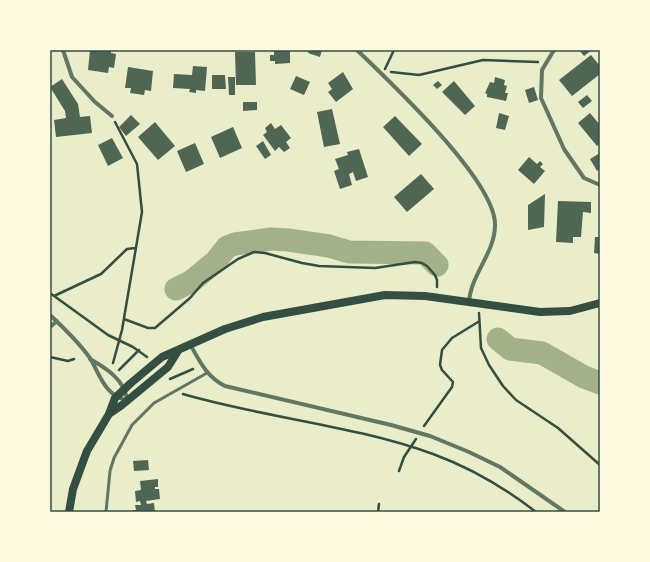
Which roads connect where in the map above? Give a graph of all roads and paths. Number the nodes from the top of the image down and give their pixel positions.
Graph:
1 (63, 50) edge
2 (356, 50) edge
3 (394, 50) edge
4 (554, 50) edge
5 (546, 62) junction
6 (382, 74) junction
7 (112, 116) joint
8 (600, 185) edge
9 (135, 248) junction
10 (437, 287) dead end
11 (50, 293) edge
12 (54, 296) junction
13 (469, 302) junction
14 (600, 304) edge
15 (479, 313) dead end
16 (50, 315) edge
17 (124, 319) junction
18 (57, 321) junction
19 (478, 321) junction
20 (50, 327) edge
21 (118, 340) junction
22 (190, 344) junction
23 (139, 350) junction
24 (178, 351) junction
25 (50, 357) edge
26 (74, 359) dead end
27 (90, 359) junction
28 (149, 359) dead end
29 (113, 363) dead end
30 (192, 369) dead end
31 (119, 370) dead end
32 (207, 373) junction
33 (124, 389) junction
34 (177, 391) junction
35 (117, 397) junction
36 (127, 400) junction
37 (109, 414) junction
38 (420, 433) junction
39 (410, 446) junction
40 (600, 465) edge
41 (399, 471) dead end
42 (379, 504) dead end
43 (69, 512) edge
44 (106, 512) edge
45 (378, 512) edge
46 (536, 512) edge
47 (565, 512) edge

1 - 7 street
2 - 6 street
3 - 6 path
4 - 5 street
5 - 6 path
5 - 8 street
6 - 13 street
7 - 9 path
9 - 12 path
9 - 17 path
10 - 17 path
11 - 12 path
12 - 21 path
13 - 14 main road
13 - 22 main road
15 - 19 path
16 - 18 street
17 - 21 path
18 - 20 street
18 - 27 street
19 - 38 path
19 - 40 path
21 - 23 path
21 - 29 path
22 - 24 main road
22 - 32 street
23 - 28 path
23 - 31 path
24 - 33 main road
24 - 36 main road
25 - 26 path
27 - 33 street
27 - 35 street
30 - 34 path
32 - 34 lane
32 - 38 street
33 - 35 main road
33 - 36 street
34 - 39 path
34 - 44 lane
35 - 36 street
35 - 37 main road
36 - 37 main road
37 - 43 main road
38 - 39 path
38 - 47 street
39 - 41 path
39 - 46 path
42 - 45 path

